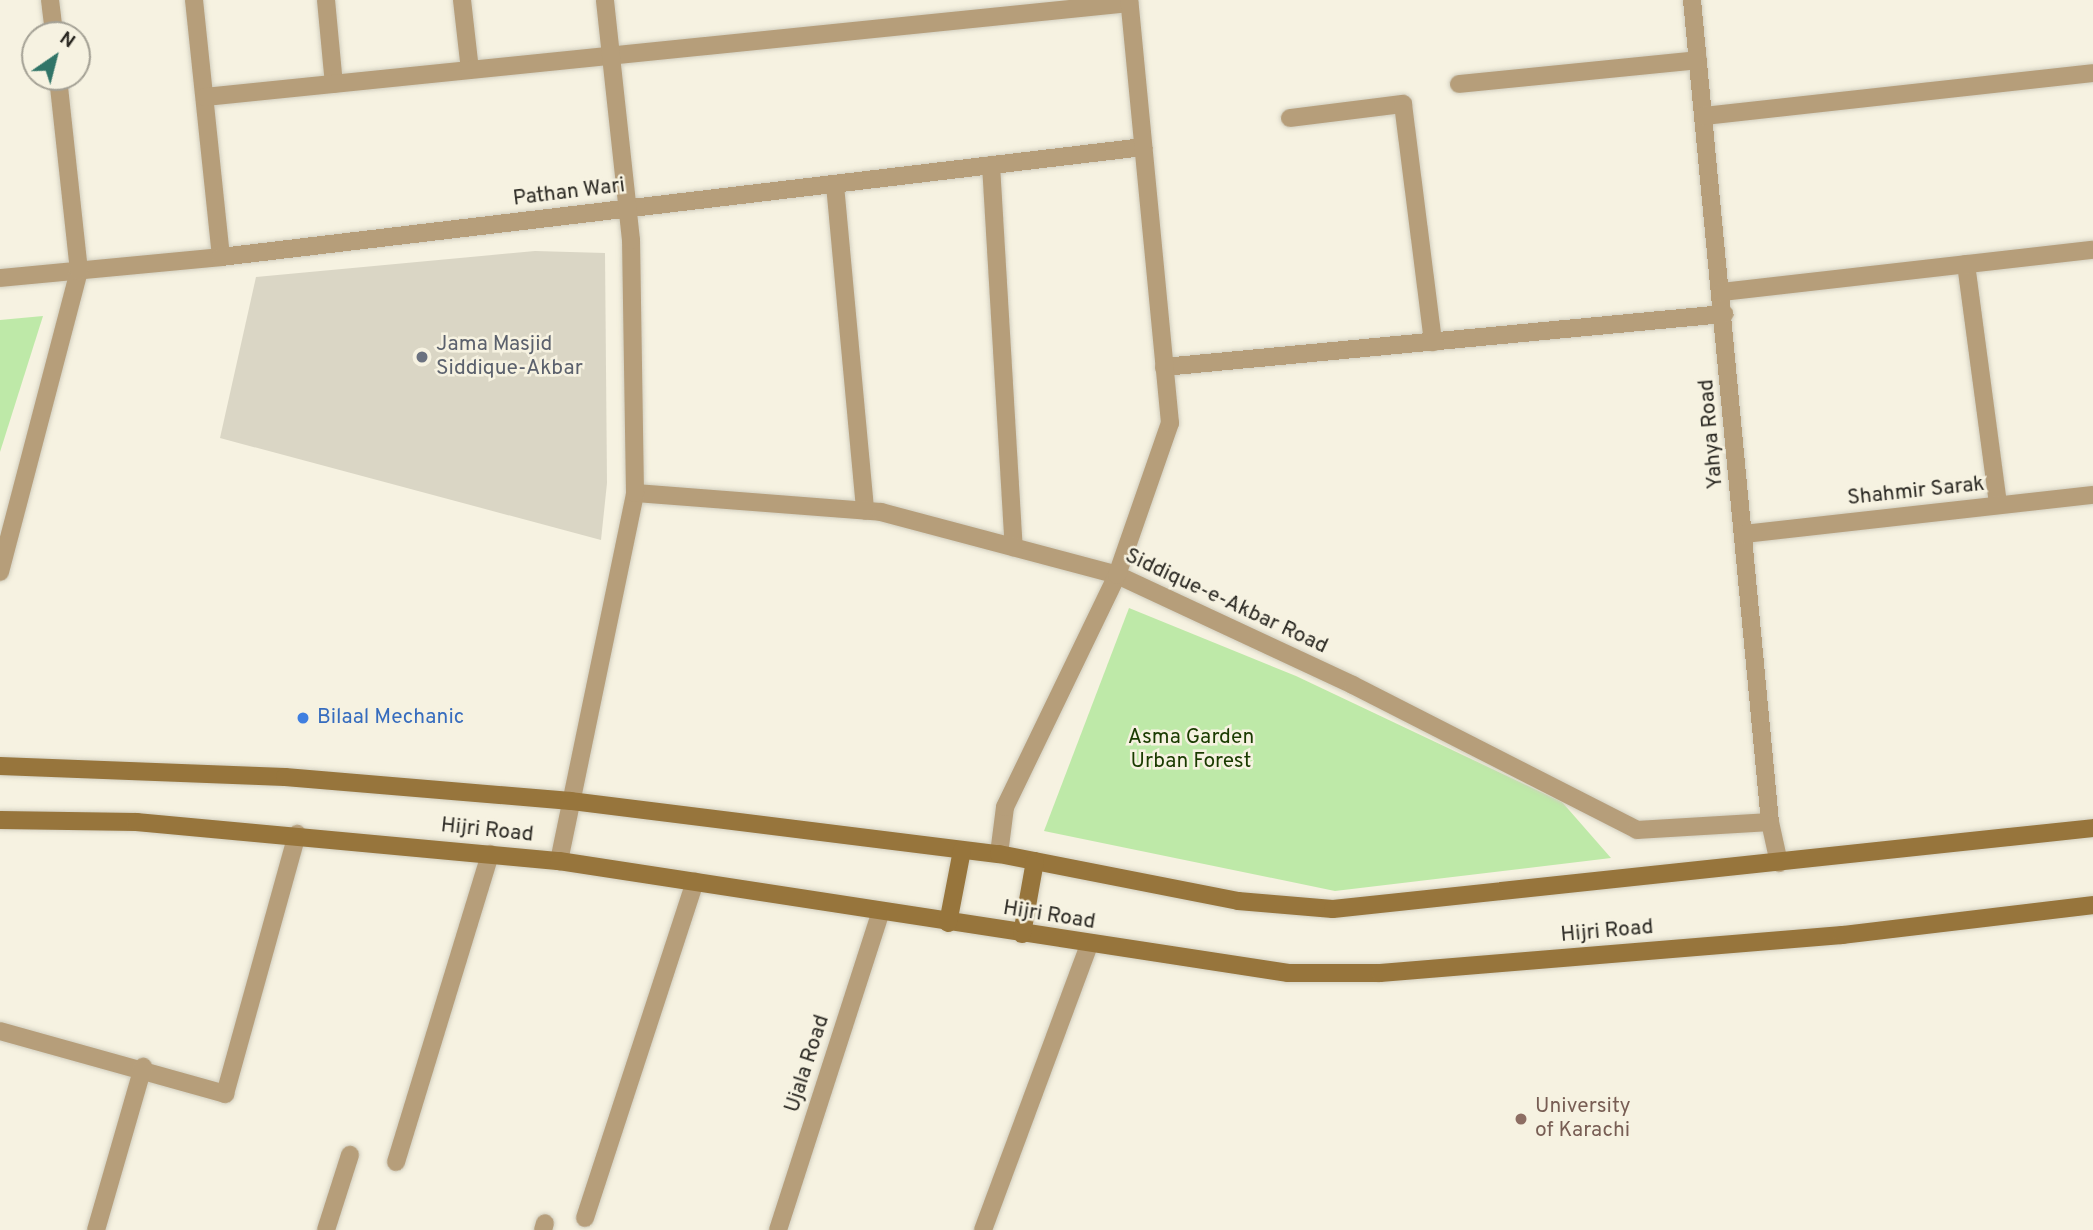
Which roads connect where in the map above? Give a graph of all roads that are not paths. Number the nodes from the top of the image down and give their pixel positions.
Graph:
1 (50, 0) edge
2 (194, 0) edge
3 (326, 0) edge
4 (462, 0) edge
5 (605, 0) edge
6 (1692, 0) edge
7 (1129, 1) edge
8 (52, 21) edge
9 (611, 56) junction
10 (1698, 60) junction
11 (470, 70) junction
12 (2093, 73) edge
13 (334, 84) junction
14 (1459, 84) dead end
15 (60, 91) edge
16 (205, 97) junction
17 (1704, 116) junction
18 (1290, 118) dead end
19 (1143, 147) junction
20 (991, 165) junction
21 (835, 185) junction
22 (629, 208) junction
23 (2093, 250) edge
24 (221, 257) junction
25 (1966, 264) junction
26 (79, 271) junction
27 (0, 278) edge
28 (1722, 292) junction
29 (1724, 314) junction
30 (1433, 342) junction
31 (1164, 366) junction
32 (635, 493) junction
33 (2093, 495) edge
34 (1998, 506) junction
35 (865, 511) junction
36 (1744, 534) junction
37 (1014, 547) junction
38 (0, 572) edge
39 (1117, 575) junction
40 (0, 766) edge
41 (571, 801) junction
42 (0, 820) edge
43 (1770, 822) junction
44 (2093, 828) edge
45 (297, 834) junction
46 (962, 850) junction
47 (490, 854) junction
48 (999, 854) junction
49 (559, 861) junction
50 (1035, 861) junction
51 (1779, 863) junction
52 (695, 882) junction
53 (2093, 905) edge
54 (881, 912) junction
55 (948, 923) junction
56 (1022, 934) junction
57 (1089, 945) junction
58 (0, 1031) edge
59 (144, 1067) junction
60 (350, 1155) dead end
61 (396, 1162) dead end
62 (585, 1218) dead end
63 (96, 1230) edge
64 (326, 1230) edge
65 (778, 1230) edge
66 (983, 1230) edge

1 - 8 street
2 - 16 street
3 - 13 street
4 - 11 street
5 - 9 street
6 - 10 street, Yahya Road
7 - 9 street
7 - 19 street
9 - 11 street
9 - 22 street
10 - 14 street
10 - 17 street, Yahya Road
11 - 13 street
12 - 17 street
13 - 16 street
15 - 26 street
16 - 24 street
17 - 28 street, Yahya Road
18 - 30 street
19 - 20 street, Pathan Wari
19 - 31 street
20 - 21 street, Pathan Wari
20 - 37 street
21 - 22 street, Pathan Wari
21 - 35 street
22 - 24 street, Pathan Wari
22 - 32 street
23 - 25 street
24 - 26 street, Pathan Wari
25 - 28 street
25 - 34 street
26 - 27 street, Pathan Wari
26 - 38 street
28 - 29 street, Yahya Road
29 - 30 street
29 - 36 street, Yahya Road
30 - 31 street
31 - 39 street
32 - 35 street, Siddique-e-Akbar Road
32 - 41 street
33 - 34 street, Shahmir Sarak
34 - 36 street, Shahmir Sarak
35 - 37 street, Siddique-e-Akbar Road
36 - 43 street, Yahya Road
37 - 39 street, Siddique-e-Akbar Road
39 - 43 street, Siddique-e-Akbar Road
39 - 48 street
40 - 41 main road, Hijri Road
41 - 46 main road, Hijri Road
41 - 49 street
42 - 45 main road, Hijri Road
43 - 51 street, Yahya Road
44 - 51 main road, Hijri Road
45 - 47 main road, Hijri Road
45 - 59 street
46 - 48 main road, Hijri Road
46 - 55 main road
47 - 49 main road, Hijri Road
47 - 61 street
48 - 50 main road, Hijri Road
49 - 52 main road, Hijri Road
50 - 51 main road, Hijri Road
50 - 56 main road
52 - 54 main road, Hijri Road
52 - 62 street
53 - 57 main road, Hijri Road
54 - 55 main road, Hijri Road
54 - 65 street, Ujala Road
55 - 56 main road, Hijri Road
56 - 57 main road, Hijri Road
57 - 66 street
58 - 59 street
59 - 63 street
60 - 64 street

